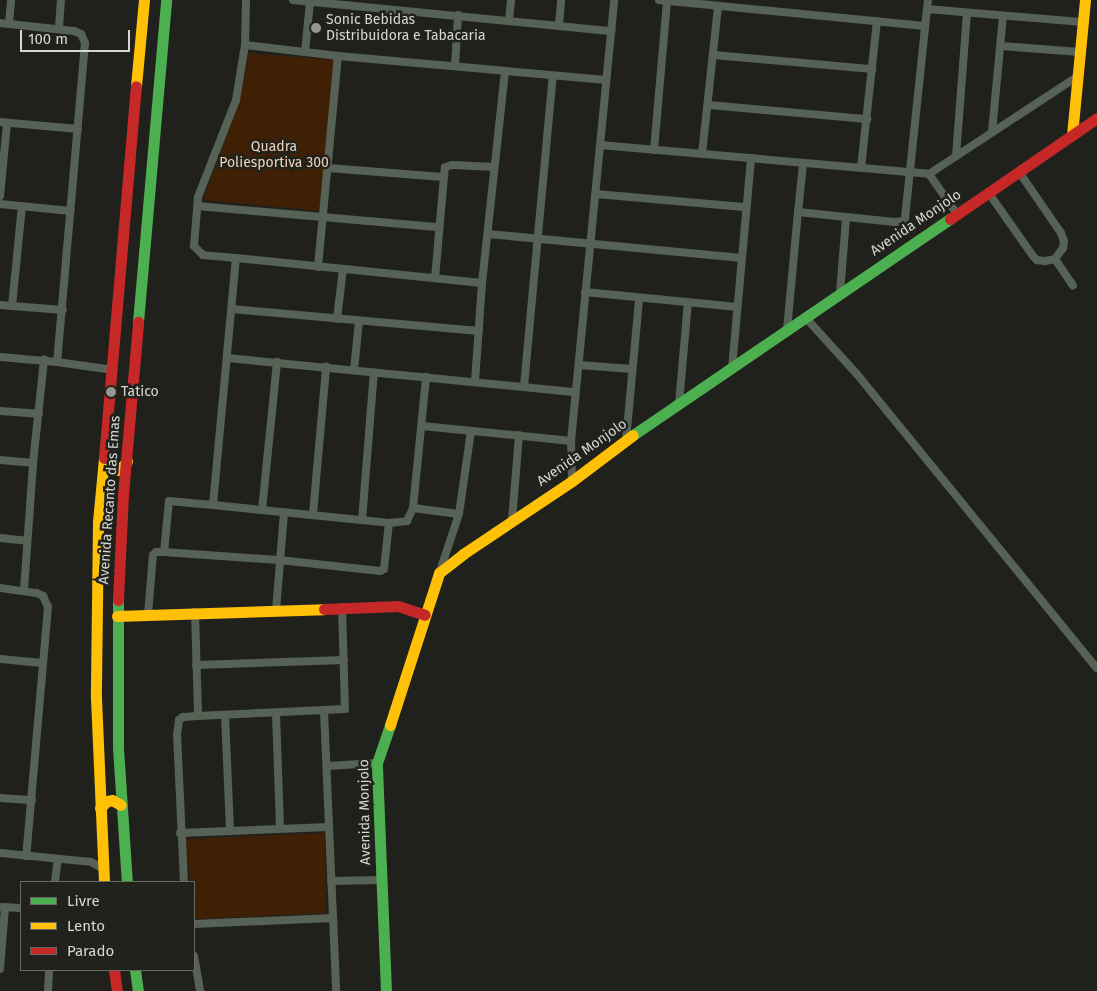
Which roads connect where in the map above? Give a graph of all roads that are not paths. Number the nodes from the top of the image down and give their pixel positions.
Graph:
1 (11, 0) edge
2 (61, 0) edge
3 (144, 0) edge
4 (166, 0) edge
5 (246, 0) edge
6 (293, 0) edge
7 (510, 0) edge
8 (561, 0) edge
9 (614, 0) edge
10 (663, 0) edge
11 (757, 0) edge
12 (928, 0) edge
13 (1085, 0) edge
14 (310, 2) junction
15 (393, 4) edge
16 (718, 6) junction
17 (927, 9) junction
18 (756, 10) junction
19 (967, 13) junction
20 (458, 15) junction
21 (1003, 16) junction
22 (509, 20) junction
23 (877, 21) junction
24 (1083, 22) junction
25 (0, 23) edge
26 (9, 24) junction
27 (559, 25) junction
28 (925, 26) junction
29 (59, 28) junction
30 (611, 30) junction
31 (245, 45) junction
32 (1001, 46) junction
33 (306, 52) junction
34 (1080, 52) junction
35 (714, 55) junction
36 (338, 56) junction
37 (455, 66) junction
38 (872, 70) junction
39 (505, 71) junction
40 (553, 76) junction
41 (1078, 76) junction
42 (606, 80) junction
43 (709, 105) junction
44 (1097, 118) edge
45 (867, 119) junction
46 (3, 123) edge
47 (78, 129) junction
48 (992, 132) junction
49 (1072, 136) junction
50 (600, 145) junction
51 (654, 150) junction
52 (702, 154) junction
53 (956, 156) junction
54 (752, 158) junction
55 (802, 164) junction
56 (494, 167) junction
57 (328, 168) junction
58 (862, 168) junction
59 (1019, 172) junction
60 (911, 174) junction
61 (929, 174) junction
62 (443, 177) junction
63 (988, 192) junction
64 (596, 194) junction
65 (0, 196) edge
66 (0, 204) edge
67 (22, 206) junction
68 (197, 206) junction
69 (746, 208) junction
70 (71, 210) junction
71 (798, 212) junction
72 (957, 214) junction
73 (324, 216) junction
74 (846, 218) junction
75 (438, 227) junction
76 (488, 234) junction
77 (538, 238) junction
78 (591, 243) junction
79 (236, 258) junction
80 (742, 258) junction
81 (1055, 259) junction
82 (318, 267) junction
83 (343, 270) junction
84 (435, 278) junction
85 (482, 283) junction
86 (1073, 286) dead end
87 (586, 292) junction
88 (840, 293) junction
89 (639, 299) junction
90 (688, 302) junction
91 (0, 305) edge
92 (12, 306) junction
93 (737, 307) junction
94 (232, 309) junction
95 (63, 310) junction
96 (805, 317) junction
97 (337, 319) junction
98 (359, 321) junction
99 (479, 330) junction
100 (787, 330) junction
101 (0, 357) edge
102 (227, 358) junction
103 (44, 360) junction
104 (57, 362) junction
105 (277, 362) junction
106 (579, 365) junction
107 (326, 367) junction
108 (732, 368) junction
109 (632, 369) junction
110 (112, 370) junction
111 (354, 370) junction
112 (374, 372) junction
113 (426, 377) junction
114 (475, 381) junction
115 (524, 386) junction
116 (575, 392) junction
117 (679, 404) junction
118 (0, 411) edge
119 (38, 414) junction
120 (422, 426) junction
121 (471, 431) junction
122 (519, 435) junction
123 (626, 440) junction
124 (570, 441) junction
125 (0, 460) edge
126 (105, 460) junction
127 (127, 461) junction
128 (33, 463) junction
129 (572, 481) junction
130 (102, 489) junction
131 (123, 495) junction
132 (214, 505) junction
133 (413, 508) junction
134 (262, 510) junction
135 (284, 512) junction
136 (313, 514) junction
137 (458, 514) junction
138 (362, 520) junction
139 (512, 520) junction
140 (390, 523) junction
141 (0, 538) edge
142 (27, 540) junction
143 (451, 542) junction
144 (164, 552) junction
145 (463, 554) junction
146 (279, 560) junction
147 (439, 573) junction
148 (0, 588) edge
149 (24, 590) junction
150 (342, 608) junction
151 (276, 610) junction
152 (195, 612) junction
153 (148, 614) junction
154 (425, 615) junction
155 (117, 616) junction
156 (0, 659) edge
157 (344, 660) junction
158 (44, 663) junction
159 (196, 665) junction
160 (1097, 668) edge
161 (324, 711) junction
162 (276, 713) junction
163 (225, 715) junction
164 (198, 716) junction
165 (98, 752) junction
166 (118, 756) junction
167 (377, 763) junction
168 (328, 766) junction
169 (0, 798) edge
170 (32, 800) junction
171 (121, 805) junction
172 (100, 808) junction
173 (329, 827) junction
174 (280, 828) junction
175 (230, 830) junction
176 (180, 833) junction
177 (0, 853) edge
178 (101, 855) junction
179 (26, 856) junction
180 (58, 859) junction
181 (91, 862) junction
182 (102, 868) junction
183 (382, 880) junction
184 (56, 881) edge
185 (104, 881) edge
186 (127, 881) edge
187 (184, 881) edge
188 (330, 881) junction
189 (2, 907) edge
190 (20, 908) edge
191 (332, 918) junction
192 (195, 924) edge
193 (195, 962) edge
194 (0, 969) edge
195 (49, 971) edge
196 (114, 971) edge
197 (135, 971) edge
198 (48, 991) edge
199 (117, 991) edge
200 (138, 991) edge
201 (200, 991) edge
202 (336, 991) edge
203 (386, 991) edge

1 - 26 street
2 - 29 street
3 - 110 main road, Avenida Recanto das Emas
4 - 127 main road, Avenida Recanto das Emas
5 - 31 street
6 - 14 street
7 - 22 street
8 - 27 street
9 - 30 street
10 - 16 street
10 - 51 street
11 - 18 street
12 - 17 street
13 - 24 main road
14 - 15 street
14 - 33 street
15 - 20 street
16 - 18 street
16 - 35 street
17 - 19 street
17 - 28 street
18 - 23 street
19 - 21 street
19 - 53 street
20 - 22 street
20 - 37 street
21 - 24 street
21 - 32 street
22 - 27 street
23 - 28 street
23 - 38 street
24 - 34 main road
25 - 26 street
26 - 29 street
27 - 30 street
28 - 60 street
29 - 47 street
30 - 42 street
31 - 33 street
31 - 68 street
32 - 34 street
32 - 48 street
33 - 36 street
34 - 41 main road
35 - 38 street
35 - 43 street
36 - 37 street
36 - 57 street
37 - 39 street
38 - 45 street
39 - 40 street
39 - 56 street
40 - 42 street
40 - 77 street
41 - 48 street
41 - 49 main road
42 - 50 street
43 - 45 street
43 - 52 street
44 - 49 main road, Avenida Monjolo
45 - 58 street
46 - 47 street
46 - 65 street
47 - 70 street
48 - 53 street
49 - 59 main road, Avenida Monjolo
50 - 51 street
50 - 64 street
51 - 52 street
52 - 54 street
53 - 61 street
54 - 55 street
54 - 69 street
55 - 58 street
55 - 71 street
56 - 62 street
56 - 76 street
57 - 62 street
57 - 73 street
58 - 60 street
59 - 63 main road, Avenida Monjolo
59 - 81 street
60 - 61 street
60 - 74 street
61 - 72 street
62 - 75 street
63 - 72 main road, Avenida Monjolo
63 - 81 street
64 - 69 street
64 - 78 street
66 - 67 street
67 - 70 street
67 - 92 street
68 - 73 street
68 - 79 street
69 - 80 street
70 - 95 street
71 - 74 street
71 - 100 street
72 - 88 main road, Avenida Monjolo
73 - 75 street
73 - 82 street
74 - 88 street
75 - 84 street
76 - 77 street
76 - 85 street
77 - 78 street
77 - 115 street
78 - 80 street
78 - 87 street
79 - 82 street
79 - 94 street
80 - 93 street
81 - 86 street
82 - 83 street
83 - 84 street
83 - 97 street
84 - 85 street
85 - 99 street
87 - 89 street
87 - 106 street
88 - 96 main road, Avenida Monjolo
89 - 90 street
89 - 109 street
90 - 93 street
90 - 117 street
91 - 92 street
92 - 95 street
93 - 108 street
94 - 97 street
94 - 102 street
95 - 104 street
96 - 100 main road, Avenida Monjolo
96 - 160 street
97 - 98 street
98 - 99 street
98 - 111 street
99 - 114 street
100 - 108 main road, Avenida Monjolo
101 - 103 street
102 - 105 street
102 - 132 street
103 - 104 street
103 - 119 street
104 - 110 street
105 - 107 street
105 - 134 street
106 - 109 street
106 - 116 street
107 - 111 street
107 - 136 street
108 - 117 main road, Avenida Monjolo
109 - 123 street
110 - 126 main road, Avenida Recanto das Emas
111 - 112 street
112 - 113 street
112 - 138 street
113 - 114 street
113 - 120 street
114 - 115 street
115 - 116 street
116 - 124 street
117 - 123 main road, Avenida Monjolo
118 - 119 street
119 - 128 street
120 - 121 street
120 - 133 street
121 - 122 street
121 - 137 street
122 - 124 street
122 - 139 street
123 - 129 main road, Avenida Monjolo
124 - 129 street
125 - 128 street
126 - 127 main road
126 - 130 main road, Avenida Recanto das Emas
127 - 131 main road, Avenida Recanto das Emas
128 - 142 street
129 - 139 main road, Avenida Monjolo
130 - 131 main road
130 - 165 main road, Avenida Recanto das Emas
131 - 155 main road, Avenida Recanto das Emas
132 - 134 street
132 - 144 street
133 - 137 street
133 - 140 street
134 - 135 street
135 - 136 street
135 - 146 street
136 - 138 street
137 - 143 street
138 - 140 street
139 - 145 main road, Avenida Monjolo
140 - 146 street
141 - 142 street
142 - 149 street
143 - 145 street
143 - 147 street
144 - 146 street
144 - 153 street
145 - 147 main road, Avenida Monjolo
146 - 151 street
147 - 154 main road, Avenida Monjolo
148 - 149 street
149 - 158 street
150 - 151 main road
150 - 154 main road
150 - 157 street
151 - 152 main road
152 - 153 main road
152 - 159 street
153 - 155 main road
154 - 167 main road, Avenida Monjolo
155 - 166 main road, Avenida Recanto das Emas
156 - 158 street
157 - 159 street
157 - 161 street
158 - 170 street
159 - 164 street
161 - 162 street
161 - 168 street
162 - 163 street
162 - 174 street
163 - 164 street
163 - 175 street
164 - 176 street
165 - 166 main road
165 - 172 main road, Avenida Recanto das Emas
166 - 171 main road, Avenida Recanto das Emas
167 - 168 street
167 - 183 main road, Avenida Monjolo
168 - 173 street
169 - 170 street
170 - 179 street
171 - 172 main road
171 - 186 main road, Avenida Recanto das Emas
172 - 178 main road, Avenida Recanto das Emas
173 - 174 street
173 - 188 street
174 - 175 street
175 - 176 street
176 - 187 street
177 - 179 street
178 - 181 street
178 - 182 main road, Avenida Recanto das Emas
179 - 180 street
180 - 181 street
180 - 184 street
181 - 182 street
182 - 185 main road, Avenida Recanto das Emas
183 - 188 street
183 - 203 main road, Avenida Monjolo
188 - 191 street
189 - 190 street
189 - 194 street
191 - 192 street
191 - 202 street
193 - 201 street
195 - 198 street
196 - 199 main road
197 - 200 main road

